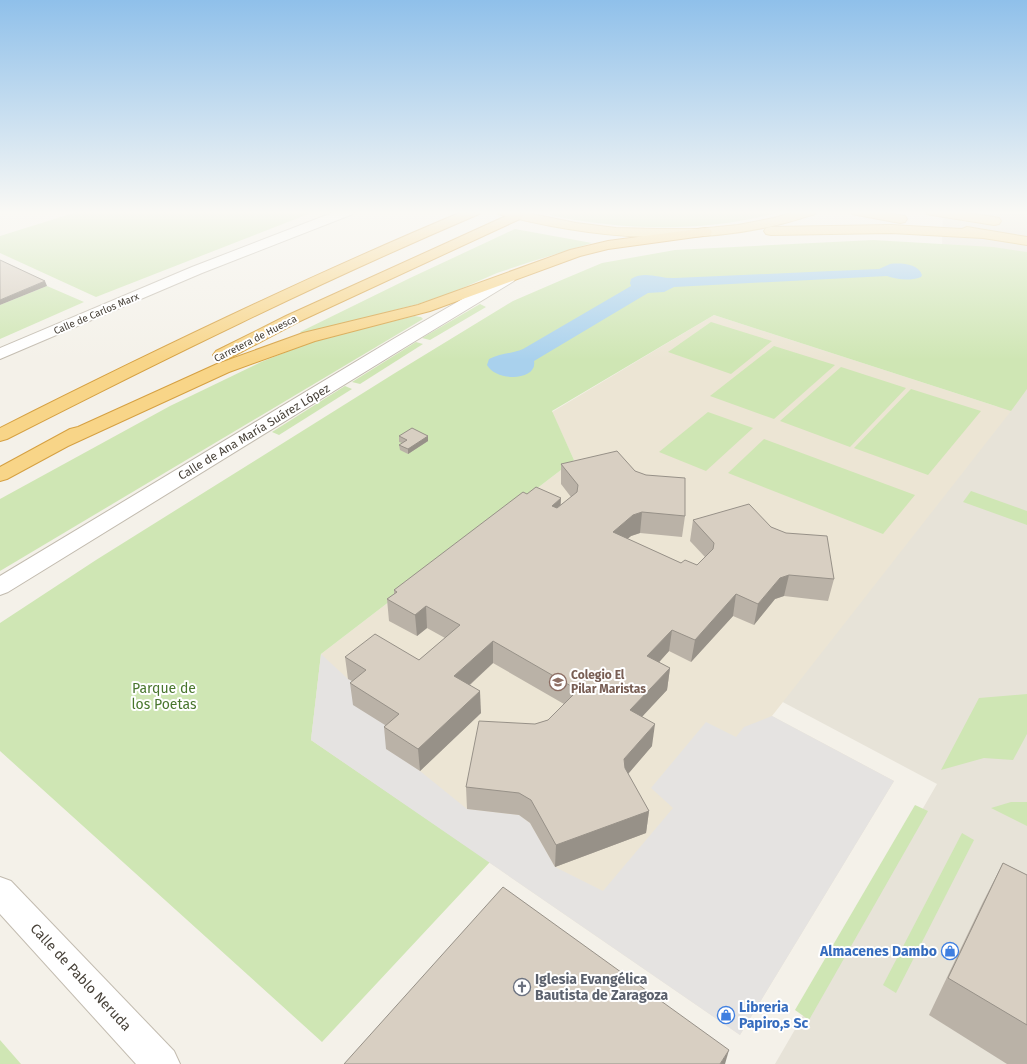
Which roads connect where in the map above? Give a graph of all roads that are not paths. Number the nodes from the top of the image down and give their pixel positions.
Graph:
1 (221, 261) edge
2 (360, 261) edge
3 (419, 261) edge
4 (554, 261) edge
5 (509, 278) junction
6 (0, 354) edge
7 (0, 435) edge
8 (64, 440) junction
9 (0, 475) edge
10 (0, 587) edge
11 (0, 891) edge
12 (161, 1064) edge

1 - 6 street, Calle de Carlos Marx
2 - 7 highway
3 - 8 highway, Carretera de Huesca
4 - 5 highway
5 - 8 highway
5 - 10 street, Calle de Ana María Suárez López
8 - 9 highway, Carretera de Huesca
11 - 12 street, Calle de Pablo Neruda

